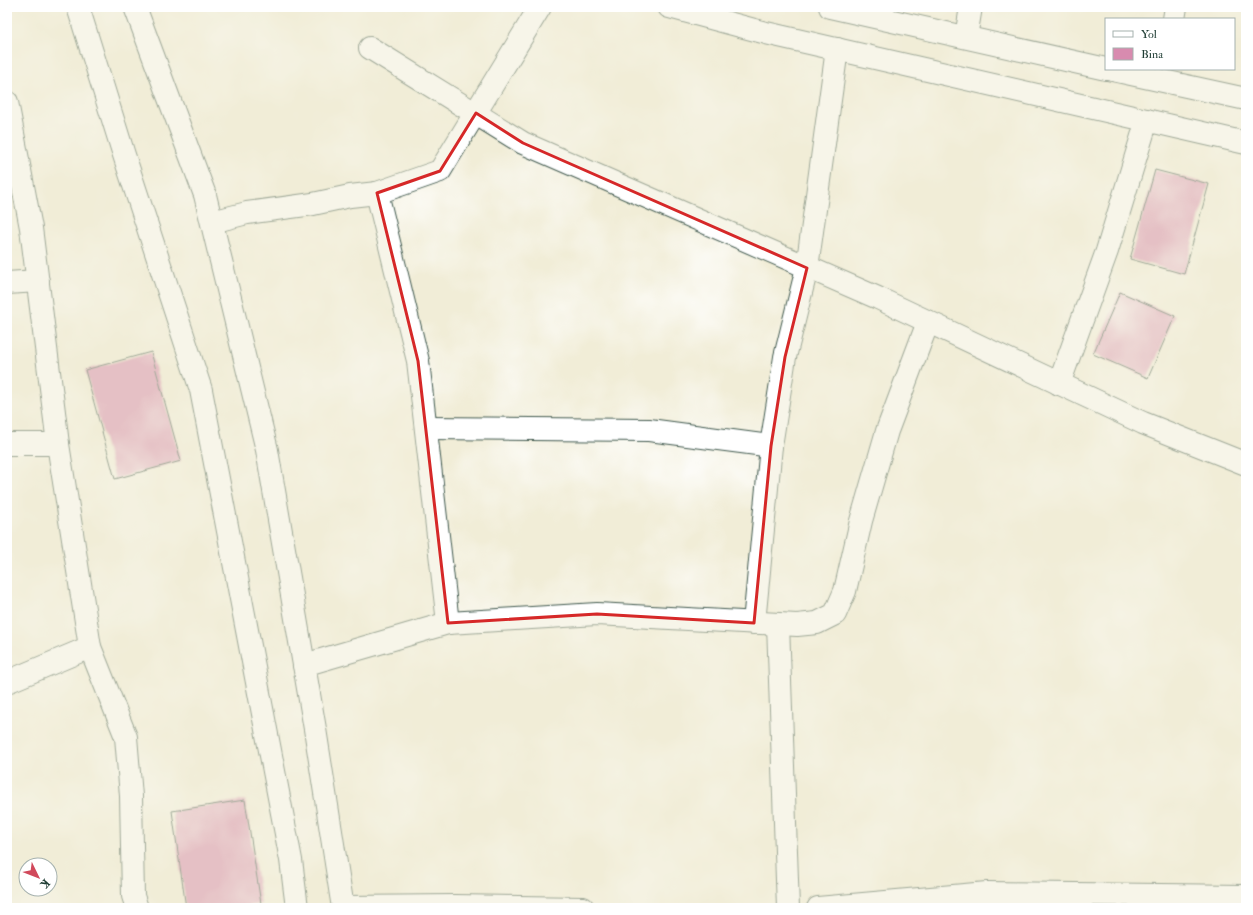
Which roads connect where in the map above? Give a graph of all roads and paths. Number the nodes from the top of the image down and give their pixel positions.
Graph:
1 (78, 7) edge
2 (135, 7) edge
3 (540, 7) edge
4 (669, 7) edge
5 (830, 7) edge
6 (971, 7) edge
7 (1176, 7) edge
8 (1174, 18) edge
9 (966, 37) junction
10 (370, 48) dead end
11 (838, 49) junction
12 (1105, 69) edge
13 (1117, 70) edge
14 (1165, 75) edge
15 (1246, 98) edge
16 (7, 102) edge
17 (476, 113) junction
18 (1147, 120) junction
19 (1246, 142) edge
20 (377, 193) junction
21 (212, 222) junction
22 (807, 268) junction
23 (38, 281) junction
24 (7, 283) edge
25 (928, 322) junction
26 (1059, 384) junction
27 (426, 428) junction
28 (7, 444) edge
29 (58, 444) junction
30 (771, 446) junction
31 (1246, 464) edge
32 (448, 623) junction
33 (754, 623) junction
34 (778, 624) junction
35 (90, 647) junction
36 (304, 665) junction
37 (7, 682) edge
38 (1246, 896) edge
39 (137, 908) edge
40 (297, 908) edge
41 (343, 908) edge
42 (583, 908) edge
43 (788, 908) edge
44 (818, 908) edge

1 - 40 street
2 - 21 street
3 - 17 street
4 - 11 street
5 - 9 street
6 - 9 street
7 - 8 street
9 - 12 street
10 - 17 street
11 - 18 street
11 - 22 street
13 - 14 street
14 - 15 street
16 - 23 street
17 - 20 street
17 - 22 street
18 - 19 street
18 - 26 street
20 - 21 street
20 - 27 street
21 - 36 street
22 - 25 street
22 - 30 street
23 - 24 street
23 - 29 street
25 - 26 street
25 - 34 street
26 - 31 street
27 - 30 street
27 - 32 street
28 - 29 street
29 - 35 street
30 - 33 street
32 - 33 street
32 - 36 street
33 - 34 street
34 - 43 street
35 - 37 street
35 - 39 street
36 - 41 street
38 - 44 street
41 - 42 street

